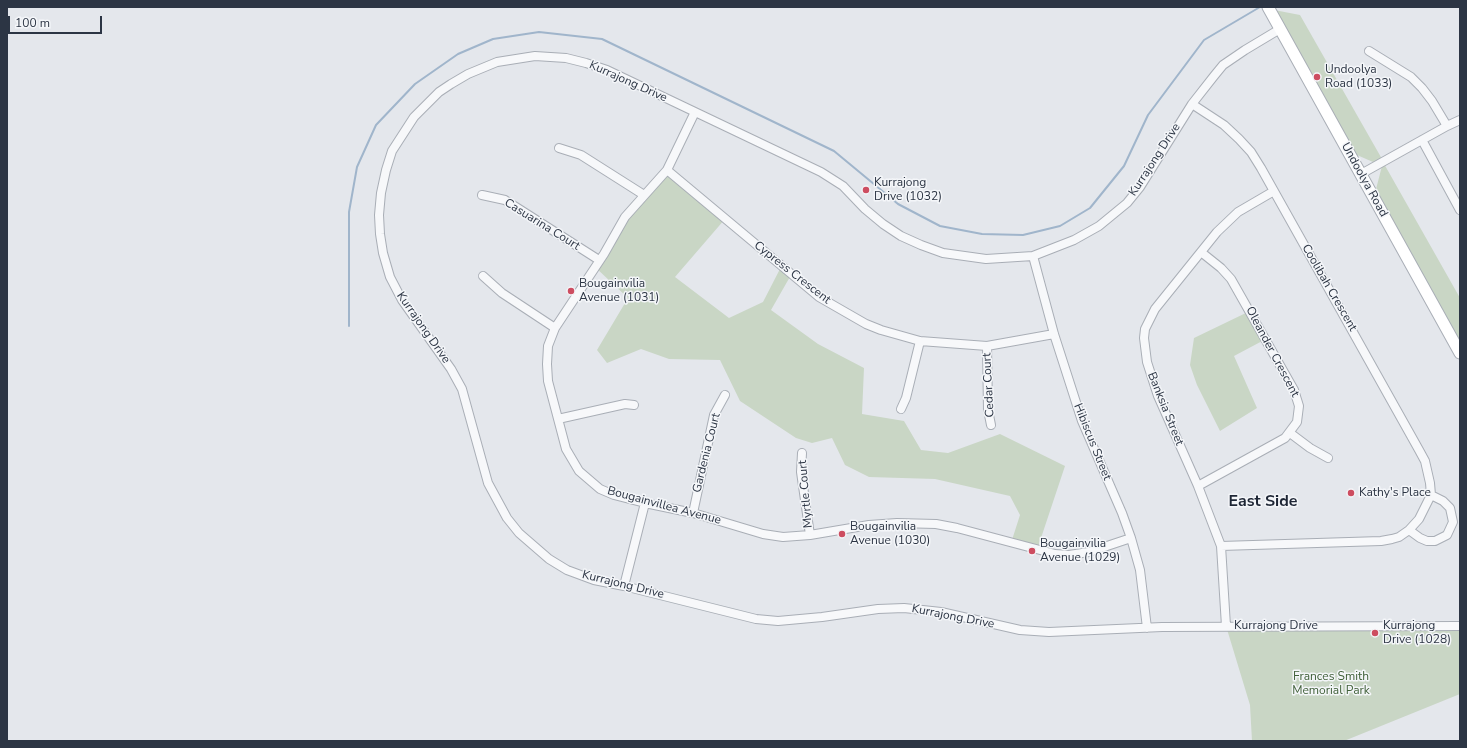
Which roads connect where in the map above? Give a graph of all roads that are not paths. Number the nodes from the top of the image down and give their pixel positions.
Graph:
1 (1268, 8) edge
2 (1280, 29) junction
3 (1369, 51) dead end
4 (1192, 104) junction
5 (695, 112) junction
6 (1460, 120) edge
7 (1447, 126) junction
8 (1422, 140) junction
9 (559, 148) dead end
10 (667, 170) junction
11 (1361, 174) junction
12 (1274, 191) junction
13 (482, 195) dead end
14 (644, 195) junction
15 (1460, 210) edge
16 (1201, 252) junction
17 (1033, 256) junction
18 (599, 260) junction
19 (483, 276) dead end
20 (555, 328) junction
21 (1054, 334) junction
22 (920, 341) junction
23 (987, 346) junction
24 (1460, 353) edge
25 (725, 395) dead end
26 (634, 405) dead end
27 (901, 409) dead end
28 (558, 419) junction
29 (991, 425) dead end
30 (1290, 433) junction
31 (802, 453) dead end
32 (1328, 458) dead end
33 (1198, 486) junction
34 (1430, 495) junction
35 (645, 503) junction
36 (693, 513) junction
37 (1409, 530) junction
38 (810, 535) junction
39 (1130, 538) junction
40 (1221, 546) junction
41 (624, 586) junction
42 (1226, 626) junction
43 (1460, 626) edge
44 (1147, 628) junction

1 - 2 main road, Undoolya Road
2 - 4 street, Kurrajong Drive
2 - 11 main road, Undoolya Road
3 - 7 street
4 - 12 street, Coolibah Crescent
4 - 17 street, Kurrajong Drive
5 - 10 street, Bougainvillea Avenue
5 - 17 street, Kurrajong Drive
5 - 41 street, Kurrajong Drive
6 - 7 street
7 - 8 street
8 - 11 street
8 - 15 street
9 - 14 street
10 - 14 street, Bougainvillea Avenue
10 - 22 street, Cypress Crescent
11 - 24 main road, Undoolya Road
12 - 16 street, Banksia Street
12 - 34 street, Coolibah Crescent
13 - 18 street, Casuarina Court
14 - 18 street, Bougainvillea Avenue
16 - 30 street, Oleander Crescent
16 - 33 street, Banksia Street
17 - 21 street, Hibiscus Street
18 - 20 street, Bougainvillea Avenue
19 - 20 street
20 - 28 street, Bougainvillea Avenue
21 - 23 street, Cypress Crescent
21 - 39 street, Hibiscus Street
22 - 23 street, Cypress Crescent
22 - 27 street
23 - 29 street, Cedar Court
25 - 36 street, Gardenia Court
26 - 28 street
28 - 35 street, Bougainvillea Avenue
30 - 32 street
30 - 33 street
31 - 38 street, Myrtle Court
33 - 40 street, Banksia Street
34 - 37 street, Coolibah Crescent
34 - 37 street
35 - 36 street, Bougainvillea Avenue
35 - 41 street
36 - 38 street, Bougainvillea Avenue
37 - 40 street, Coolibah Crescent
38 - 39 street, Bougainvillea Avenue
39 - 44 street, Hibiscus Street
40 - 42 street, Banksia Street
41 - 44 street, Kurrajong Drive
42 - 43 street, Kurrajong Drive
42 - 44 street, Kurrajong Drive

